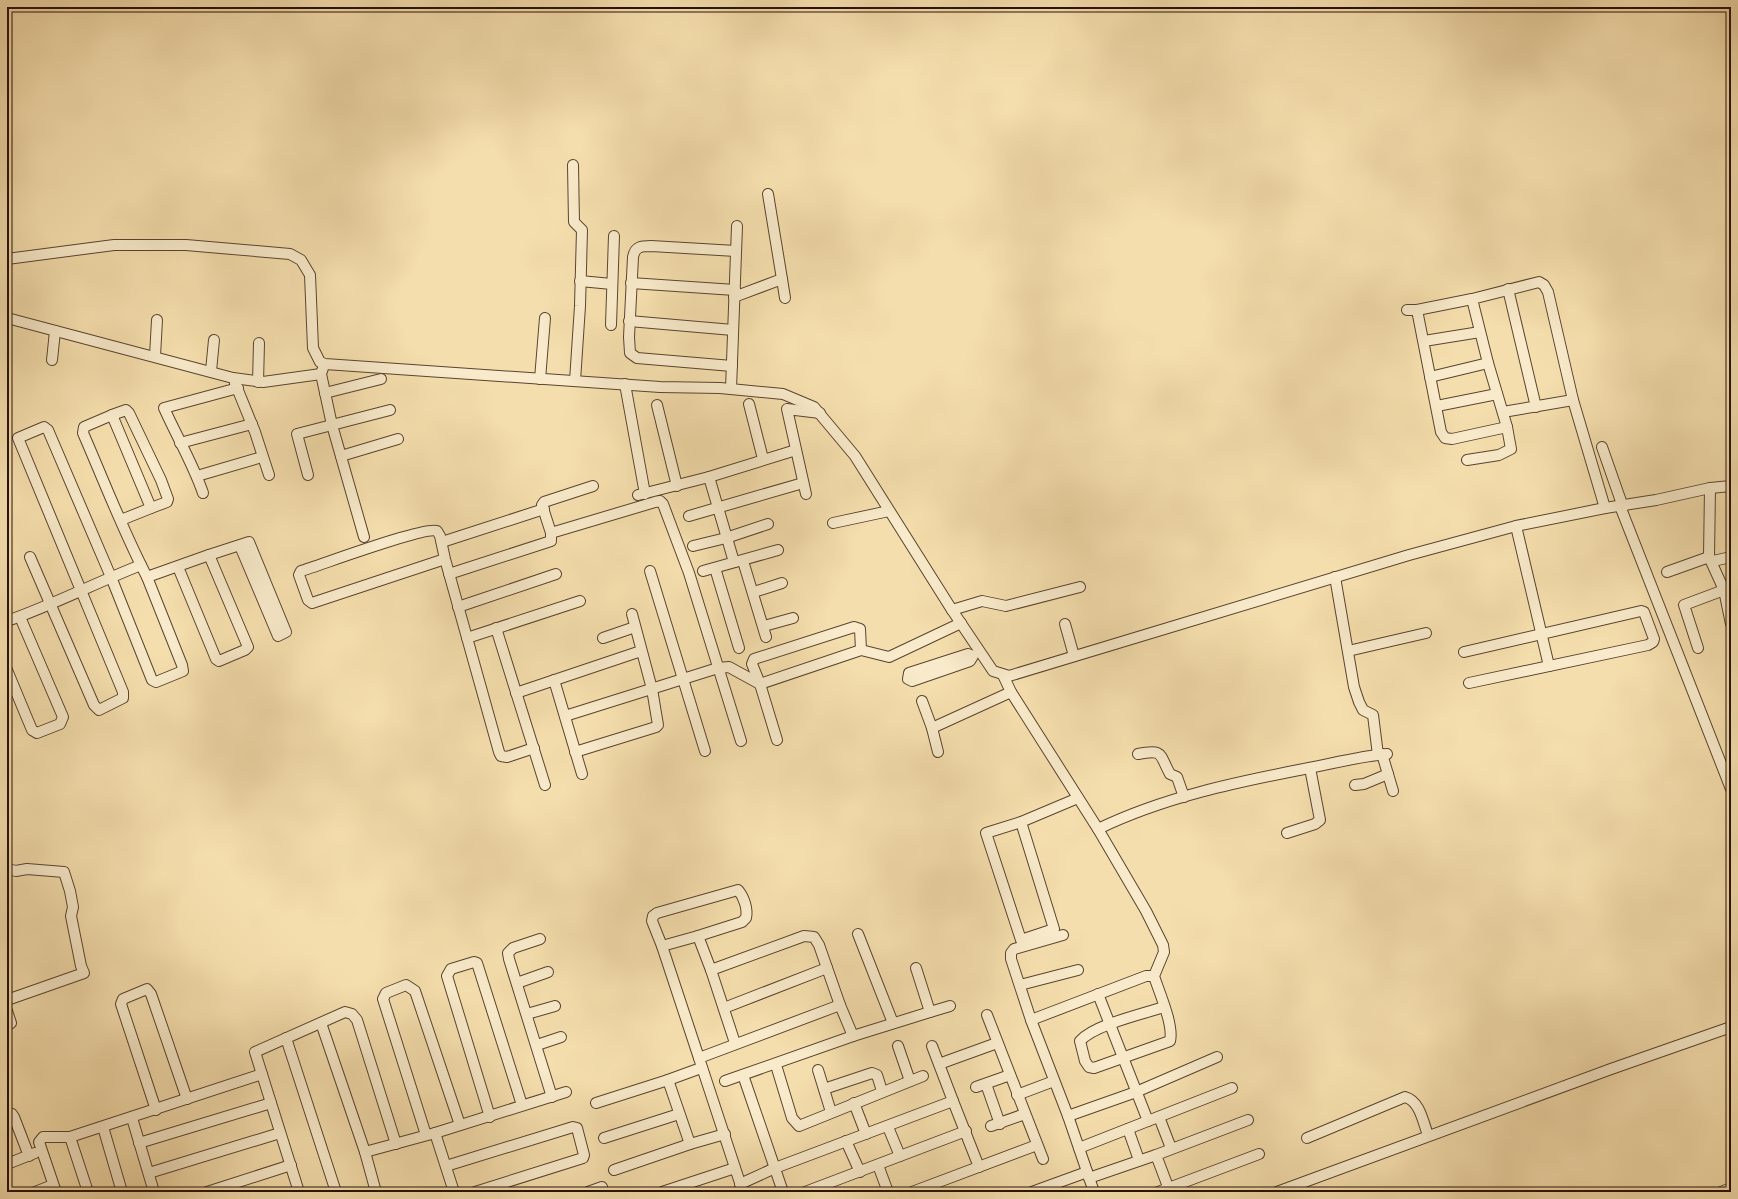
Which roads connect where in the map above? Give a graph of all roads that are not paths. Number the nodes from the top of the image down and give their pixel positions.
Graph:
1 (573, 165) dead end
2 (768, 194) dead end
3 (737, 226) dead end
4 (614, 236) dead end
5 (736, 251) junction
6 (7, 259) edge
7 (782, 279) junction
8 (580, 281) junction
9 (631, 283) junction
10 (612, 284) junction
11 (1508, 289) junction
12 (734, 294) junction
13 (785, 298) dead end
14 (1472, 299) junction
15 (7, 318) edge
16 (545, 318) dead end
17 (158, 320) dead end
18 (630, 321) junction
19 (611, 325) dead end
20 (733, 330) junction
21 (55, 331) junction
22 (1480, 332) junction
23 (214, 340) dead end
24 (1424, 341) junction
25 (259, 343) dead end
26 (155, 356) junction
27 (52, 360) dead end
28 (1488, 363) junction
29 (732, 366) junction
30 (323, 369) junction
31 (211, 372) junction
32 (1430, 377) junction
33 (233, 378) junction
34 (381, 378) dead end
35 (540, 379) junction
36 (575, 381) junction
37 (258, 382) junction
38 (625, 384) junction
39 (238, 388) junction
40 (731, 389) junction
41 (325, 393) junction
42 (1497, 394) junction
43 (1573, 400) junction
44 (749, 404) dead end
45 (657, 405) dead end
46 (1437, 406) junction
47 (1536, 407) junction
48 (390, 410) dead end
49 (1503, 412) junction
50 (820, 413) junction
51 (112, 415) junction
52 (252, 424) junction
53 (332, 425) junction
54 (1507, 427) junction
55 (398, 439) dead end
56 (180, 443) junction
57 (1602, 447) dead end
58 (796, 450) junction
59 (341, 456) junction
60 (262, 457) junction
61 (763, 459) junction
62 (1467, 460) dead end
63 (269, 475) dead end
64 (308, 475) dead end
65 (197, 476) junction
66 (709, 477) junction
67 (803, 483) junction
68 (593, 486) dead end
69 (677, 486) junction
70 (1731, 486) edge
71 (1710, 488) junction
72 (203, 492) dead end
73 (806, 494) dead end
74 (1621, 506) junction
75 (151, 508) junction
76 (1605, 508) junction
77 (544, 509) junction
78 (717, 509) junction
79 (889, 511) junction
80 (689, 516) dead end
81 (121, 520) junction
82 (833, 523) dead end
83 (768, 524) dead end
84 (1516, 526) junction
85 (551, 533) junction
86 (364, 537) dead end
87 (726, 538) junction
88 (442, 542) junction
89 (240, 546) junction
90 (693, 546) dead end
91 (778, 550) dead end
92 (209, 555) junction
93 (30, 557) dead end
94 (1731, 557) edge
95 (1710, 558) junction
96 (445, 559) junction
97 (738, 561) junction
98 (141, 565) junction
99 (178, 567) junction
100 (715, 568) junction
101 (650, 571) dead end
102 (703, 571) dead end
103 (1667, 572) dead end
104 (449, 574) junction
105 (556, 574) dead end
106 (111, 577) junction
107 (147, 577) junction
108 (1335, 577) junction
109 (782, 583) dead end
110 (1080, 587) dead end
111 (80, 590) junction
112 (1724, 590) junction
113 (754, 592) junction
114 (580, 601) dead end
115 (50, 605) junction
116 (458, 606) junction
117 (952, 610) junction
118 (632, 614) dead end
119 (20, 617) junction
120 (793, 618) dead end
121 (7, 621) edge
122 (961, 623) junction
123 (1065, 624) dead end
124 (1731, 624) edge
125 (764, 626) junction
126 (635, 627) junction
127 (496, 628) junction
128 (1426, 633) dead end
129 (1542, 633) junction
130 (766, 637) dead end
131 (467, 638) junction
132 (603, 638) dead end
133 (739, 648) dead end
134 (1698, 648) dead end
135 (861, 650) junction
136 (641, 651) junction
137 (1348, 651) junction
138 (1464, 652) dead end
139 (977, 655) junction
140 (1074, 656) junction
141 (1549, 666) junction
142 (718, 668) junction
143 (7, 670) edge
144 (1003, 675) junction
145 (682, 678) junction
146 (554, 680) junction
147 (1469, 683) dead end
148 (760, 684) junction
149 (652, 688) junction
150 (1011, 692) junction
151 (516, 693) junction
152 (922, 701) dead end
153 (565, 716) junction
154 (932, 728) junction
155 (776, 740) dead end
156 (741, 741) dead end
157 (534, 748) junction
158 (705, 750) dead end
159 (575, 752) junction
160 (938, 752) dead end
161 (1138, 754) dead end
162 (1382, 754) junction
163 (1310, 768) junction
164 (582, 774) dead end
165 (1388, 774) junction
166 (545, 785) dead end
167 (1355, 786) dead end
168 (1731, 789) edge
169 (1393, 791) dead end
170 (1184, 797) junction
171 (1078, 798) junction
172 (1020, 822) junction
173 (1098, 829) junction
174 (1287, 833) dead end
175 (7, 869) edge
176 (858, 934) dead end
177 (1062, 935) dead end
178 (698, 936) junction
179 (540, 939) dead end
180 (662, 946) junction
181 (826, 968) junction
182 (916, 968) dead end
183 (711, 970) junction
184 (1078, 970) dead end
185 (548, 972) dead end
186 (1154, 976) junction
187 (517, 983) junction
188 (1020, 985) junction
189 (1098, 994) junction
190 (7, 1000) edge
191 (840, 1005) junction
192 (555, 1006) dead end
193 (950, 1006) dead end
194 (1164, 1007) junction
195 (724, 1008) junction
196 (7, 1011) edge
197 (930, 1012) junction
198 (527, 1014) junction
199 (986, 1015) dead end
200 (1031, 1020) junction
201 (321, 1023) junction
202 (893, 1023) junction
203 (1109, 1024) junction
204 (7, 1026) edge
205 (1731, 1027) edge
206 (853, 1036) junction
207 (561, 1037) dead end
208 (286, 1038) junction
209 (735, 1043) junction
210 (997, 1043) junction
211 (537, 1045) junction
212 (898, 1046) dead end
213 (932, 1046) dead end
214 (1217, 1057) dead end
215 (699, 1058) junction
216 (1122, 1059) junction
217 (940, 1064) junction
218 (776, 1065) junction
219 (701, 1068) junction
220 (818, 1070) dead end
221 (262, 1074) junction
222 (743, 1075) junction
223 (1010, 1075) junction
224 (923, 1076) dead end
225 (668, 1080) junction
226 (910, 1080) junction
227 (1054, 1081) junction
228 (724, 1082) dead end
229 (986, 1084) junction
230 (976, 1087) dead end
231 (1232, 1088) dead end
232 (824, 1089) junction
233 (882, 1091) junction
234 (566, 1092) dead end
235 (1136, 1092) junction
236 (1017, 1094) junction
237 (552, 1097) junction
238 (187, 1099) junction
239 (953, 1101) junction
240 (271, 1103) junction
241 (596, 1103) dead end
242 (854, 1103) junction
243 (522, 1105) junction
244 (156, 1110) junction
245 (831, 1112) junction
246 (7, 1113) edge
247 (678, 1114) junction
248 (1025, 1114) junction
249 (1068, 1116) junction
250 (490, 1117) junction
251 (1159, 1117) junction
252 (132, 1118) junction
253 (1248, 1120) dead end
254 (1148, 1121) junction
255 (460, 1125) junction
256 (103, 1127) junction
257 (888, 1127) junction
258 (1128, 1129) junction
259 (966, 1132) junction
260 (280, 1133) junction
261 (431, 1134) junction
262 (725, 1134) junction
263 (866, 1134) junction
264 (1428, 1136) junction
265 (70, 1137) junction
266 (604, 1138) dead end
267 (1307, 1138) dead end
268 (846, 1141) junction
269 (140, 1143) junction
270 (396, 1144) junction
271 (690, 1144) junction
272 (1037, 1145) junction
273 (1079, 1148) junction
274 (1171, 1148) junction
275 (41, 1151) junction
276 (365, 1152) junction
277 (1259, 1154) dead end
278 (1156, 1155) junction
279 (29, 1156) junction
280 (900, 1156) junction
281 (1043, 1159) dead end
282 (1139, 1160) junction
283 (7, 1164) edge
284 (291, 1165) junction
285 (878, 1165) junction
286 (446, 1166) junction
287 (979, 1167) junction
288 (735, 1168) junction
289 (775, 1168) junction
290 (614, 1170) dead end
291 (860, 1172) junction
292 (149, 1173) junction
293 (1088, 1175) junction
294 (602, 1187) dead end
295 (741, 1188) edge
296 (1297, 1188) edge
297 (1731, 1188) edge
298 (54, 1189) edge
299 (1049, 1189) edge
300 (1169, 1190) edge
301 (35, 1192) edge
302 (88, 1192) edge
303 (122, 1192) edge
304 (154, 1192) edge
305 (207, 1192) edge
306 (299, 1192) edge
307 (336, 1192) edge
308 (376, 1192) edge
309 (454, 1192) edge
310 (475, 1192) edge
311 (588, 1192) edge
312 (662, 1192) edge
313 (783, 1192) edge
314 (805, 1192) edge
315 (888, 1192) edge
316 (912, 1192) edge
317 (1032, 1192) edge
318 (1094, 1192) edge
319 (1158, 1192) edge
320 (1277, 1192) edge
321 (1721, 1192) edge

1 - 8 street
2 - 7 street
3 - 5 street
4 - 10 street
5 - 9 street
5 - 12 street
6 - 30 street
7 - 12 street
7 - 13 street
8 - 10 street
8 - 36 street
9 - 12 street
9 - 18 street
10 - 19 street
11 - 14 street
11 - 43 street
11 - 47 street
12 - 20 street
14 - 22 street
14 - 24 street
15 - 21 street
16 - 35 street
17 - 26 street
18 - 20 street
18 - 29 street
20 - 29 street
21 - 26 street
21 - 27 street
22 - 24 street
22 - 28 street
23 - 31 street
24 - 32 street
25 - 37 street
26 - 31 street
28 - 32 street
28 - 42 street
29 - 40 street
30 - 35 street
30 - 37 street
30 - 41 street
31 - 33 street
32 - 46 street
33 - 37 street
33 - 39 street
34 - 41 street
35 - 36 street
36 - 38 street
38 - 40 street
38 - 69 street
39 - 52 street
39 - 56 street
40 - 50 street
41 - 53 street
42 - 46 street
42 - 49 street
43 - 47 street
43 - 76 street
44 - 61 street
45 - 69 street
46 - 54 street
47 - 49 street
48 - 53 street
49 - 54 street
50 - 58 street
50 - 79 street
51 - 75 street
51 - 75 street
51 - 81 street
52 - 56 street
52 - 60 street
53 - 59 street
53 - 64 street
54 - 62 street
55 - 59 street
56 - 65 street
57 - 74 street
58 - 61 street
58 - 67 street
59 - 86 street
60 - 63 street
60 - 65 street
61 - 66 street
65 - 72 street
66 - 69 street
66 - 78 street
67 - 73 street
67 - 78 street
68 - 77 street
70 - 71 street
71 - 74 street
71 - 95 street
74 - 76 street
74 - 168 street
75 - 81 street
76 - 84 street
77 - 85 street
77 - 88 street
78 - 80 street
78 - 87 street
79 - 82 street
79 - 117 street
81 - 98 street
83 - 87 street
84 - 108 street
84 - 129 street
85 - 104 street
85 - 142 street
87 - 90 street
87 - 97 street
88 - 96 street
88 - 96 street
89 - 89 street
89 - 92 street
91 - 97 street
92 - 99 street
92 - 99 street
93 - 115 street
94 - 95 street
95 - 103 street
95 - 112 street
96 - 104 street
97 - 100 street
97 - 113 street
98 - 106 street
98 - 107 street
99 - 107 street
100 - 102 street
100 - 133 street
101 - 145 street
104 - 116 street
105 - 116 street
106 - 107 street
106 - 111 street
106 - 111 street
108 - 137 street
108 - 140 street
109 - 113 street
110 - 117 street
111 - 115 street
111 - 115 street
112 - 124 street
112 - 134 street
113 - 125 street
114 - 127 street
115 - 119 street
116 - 131 street
117 - 122 street
118 - 126 street
119 - 121 street
119 - 143 street
120 - 125 street
122 - 135 street
122 - 139 street
123 - 140 street
125 - 130 street
126 - 132 street
126 - 136 street
127 - 131 street
127 - 151 street
128 - 137 street
129 - 138 street
129 - 141 street
129 - 141 street
131 - 157 street
135 - 148 street
135 - 148 street
136 - 146 street
136 - 149 street
137 - 162 street
139 - 139 street
139 - 144 street
140 - 144 street
141 - 147 street
142 - 145 street
142 - 148 street
142 - 156 street
144 - 150 street
145 - 149 street
145 - 158 street
146 - 151 street
146 - 153 street
148 - 155 street
149 - 153 street
149 - 159 street
150 - 154 street
150 - 171 street
151 - 157 street
152 - 154 street
153 - 159 street
154 - 160 street
157 - 166 street
159 - 164 street
161 - 170 street
162 - 163 street
162 - 165 street
163 - 170 street
163 - 174 street
165 - 167 street
165 - 169 street
170 - 173 street
171 - 172 street
171 - 173 street
172 - 172 street
173 - 186 street
175 - 190 street
176 - 202 street
177 - 188 street
178 - 180 street
178 - 180 street
178 - 183 street
179 - 187 street
180 - 215 street
181 - 183 street
181 - 191 street
181 - 195 street
182 - 197 street
183 - 195 street
184 - 188 street
185 - 187 street
186 - 189 street
186 - 194 street
187 - 198 street
188 - 200 street
189 - 200 street
189 - 203 street
191 - 206 street
191 - 209 street
192 - 198 street
193 - 197 street
194 - 203 street
194 - 216 street
195 - 209 street
196 - 204 street
197 - 202 street
198 - 211 street
199 - 210 street
200 - 227 street
201 - 208 street
201 - 270 street
201 - 276 street
202 - 206 street
203 - 216 street
203 - 216 street
205 - 264 street
206 - 218 street
207 - 211 street
208 - 221 street
208 - 307 street
209 - 215 street
210 - 217 street
210 - 223 street
211 - 237 street
212 - 226 street
213 - 217 street
214 - 235 street
215 - 219 street
216 - 235 street
217 - 239 street
218 - 222 street
218 - 245 street
219 - 225 street
219 - 262 street
220 - 232 street
221 - 238 street
221 - 240 street
222 - 228 street
222 - 289 street
223 - 229 street
223 - 236 street
224 - 226 street
225 - 241 street
225 - 247 street
226 - 233 street
227 - 236 street
227 - 249 street
229 - 230 street
229 - 248 street
231 - 251 street
232 - 233 street
232 - 245 street
233 - 242 street
234 - 237 street
235 - 249 street
235 - 254 street
236 - 248 street
237 - 243 street
238 - 244 street
238 - 244 street
239 - 257 street
239 - 259 street
240 - 260 street
240 - 269 street
242 - 245 street
242 - 263 street
243 - 250 street
243 - 250 street
244 - 252 street
246 - 279 street
247 - 266 street
247 - 271 street
248 - 272 street
249 - 273 street
250 - 255 street
251 - 254 street
251 - 274 street
252 - 256 street
252 - 269 street
253 - 274 street
254 - 258 street
255 - 261 street
255 - 261 street
256 - 265 street
256 - 303 street
257 - 263 street
257 - 280 street
258 - 273 street
258 - 282 street
259 - 280 street
259 - 287 street
260 - 284 street
260 - 292 street
261 - 270 street
261 - 286 street
262 - 271 street
262 - 288 street
263 - 268 street
264 - 267 street
264 - 296 street
265 - 275 street
265 - 302 street
268 - 289 street
268 - 291 street
269 - 292 street
270 - 276 street
271 - 290 street
272 - 281 street
272 - 287 street
273 - 293 street
274 - 278 street
275 - 279 street
275 - 298 street
276 - 308 street
277 - 300 street
278 - 282 street
278 - 300 street
279 - 283 street
280 - 285 street
282 - 293 street
284 - 305 street
284 - 306 street
285 - 291 street
285 - 315 street
286 - 309 street
286 - 310 street
287 - 316 street
288 - 295 street
288 - 312 street
289 - 295 street
289 - 313 street
291 - 314 street
292 - 304 street
293 - 299 street
293 - 318 street
294 - 311 street
296 - 320 street
297 - 321 street
298 - 301 street
299 - 317 street
300 - 319 street

